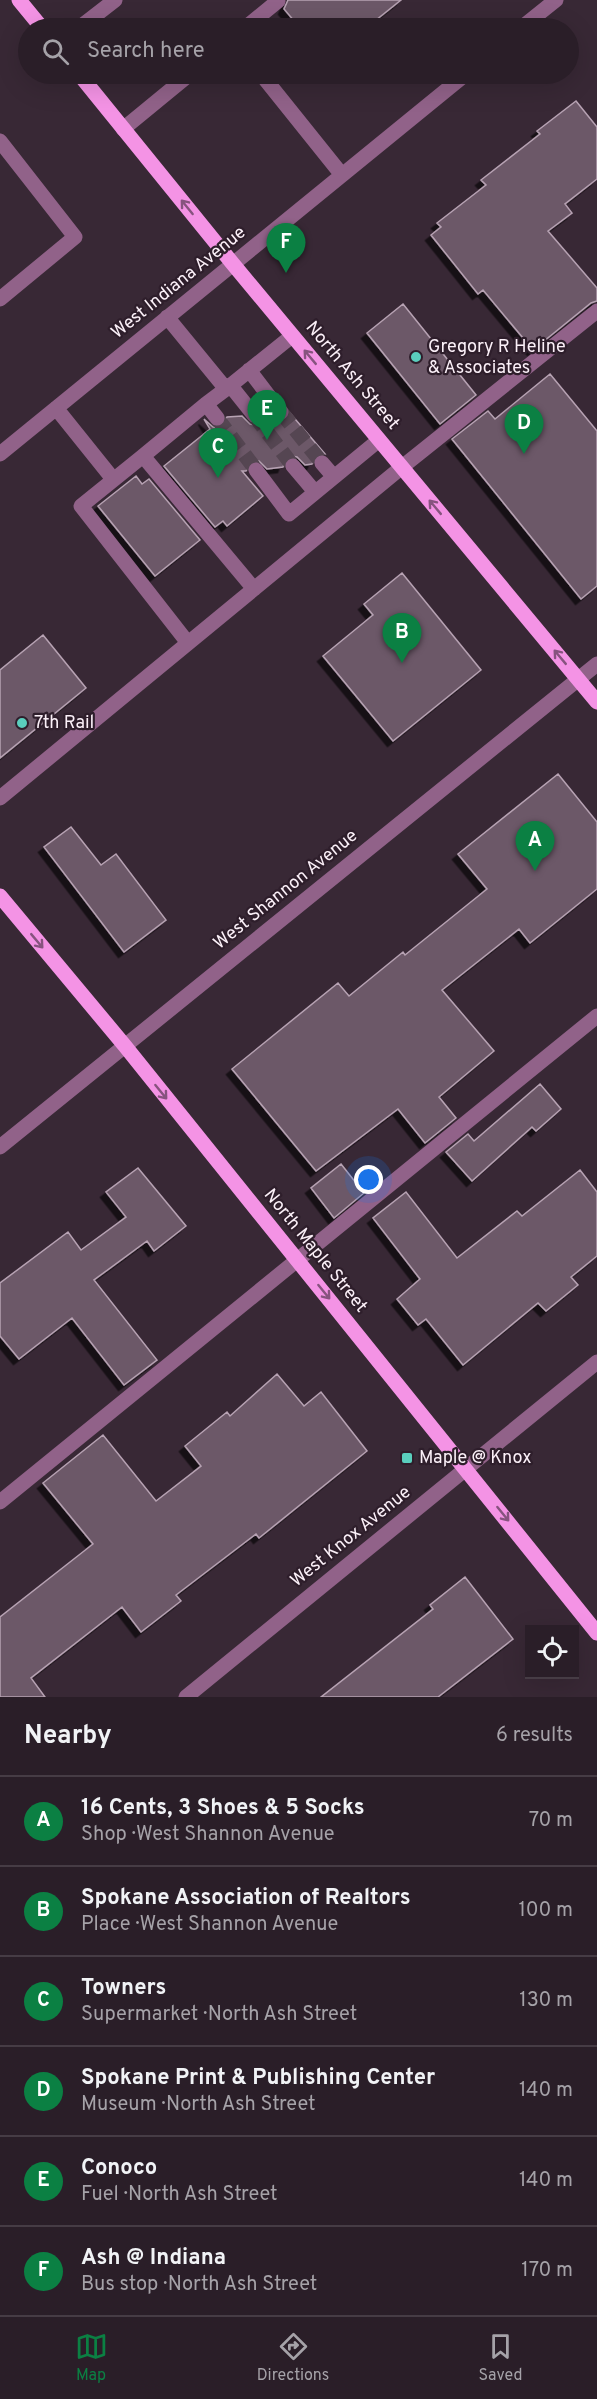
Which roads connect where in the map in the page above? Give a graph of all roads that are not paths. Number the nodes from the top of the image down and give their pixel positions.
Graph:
1 (19, 0) edge
2 (115, 0) edge
3 (556, 0) edge
4 (278, 1) edge
5 (34, 18) edge
6 (92, 18) edge
7 (257, 18) edge
8 (534, 18) edge
9 (87, 84) edge
10 (178, 84) edge
11 (269, 84) edge
12 (454, 84) edge
13 (123, 129) junction
14 (0, 141) edge
15 (342, 175) junction
16 (233, 264) junction
17 (0, 299) edge
18 (597, 311) edge
19 (168, 318) junction
20 (292, 336) junction
21 (249, 370) junction
22 (228, 387) junction
23 (206, 404) junction
24 (56, 408) junction
25 (281, 412) tunnel mouth
26 (254, 415) tunnel mouth
27 (217, 418) tunnel mouth
28 (379, 440) junction
29 (1, 452) edge
30 (143, 456) junction
31 (322, 463) tunnel mouth
32 (293, 466) tunnel mouth
33 (402, 467) junction
34 (256, 470) tunnel mouth
35 (334, 477) junction
36 (113, 479) junction
37 (315, 492) junction
38 (254, 590) junction
39 (188, 643) junction
40 (597, 664) edge
41 (578, 679) junction
42 (597, 702) edge
43 (0, 798) edge
44 (0, 896) edge
45 (597, 1016) edge
46 (125, 1046) junction
47 (0, 1147) edge
48 (297, 1259) junction
49 (597, 1362) edge
50 (466, 1468) junction
51 (0, 1502) edge
52 (597, 1633) edge
53 (186, 1697) edge

1 - 5 main road
2 - 6 street
3 - 8 street
4 - 7 street
9 - 13 main road, North Ash Street
10 - 13 street
11 - 15 street
12 - 15 street, West Indiana Avenue
16 -> 13 main road, North Ash Street
14 - 17 street
15 - 16 street, West Indiana Avenue
16 - 19 street, West Indiana Avenue
16 - 20 main road, North Ash Street
18 - 33 street
19 - 22 street
19 - 24 street, West Indiana Avenue
20 - 21 street
28 -> 20 main road, North Ash Street
21 - 22 street
21 - 25 street
22 - 23 street
22 - 26 street
23 - 27 street
23 - 30 street
24 - 29 street, West Indiana Avenue
24 - 36 street
28 - 33 main road, North Ash Street
28 - 35 street
30 - 36 street
30 - 38 street
31 - 35 street
32 - 37 street
33 - 38 street
41 -> 33 main road, North Ash Street
34 - 37 street
35 - 37 street
36 - 39 street
38 - 39 street
39 - 43 street
40 - 41 street, West Shannon Avenue
41 - 42 main road, North Ash Street
41 - 46 street, West Shannon Avenue
44 -> 46 main road, North Maple Street
45 - 48 street
46 - 47 street, West Shannon Avenue
46 -> 48 main road, North Maple Street
48 -> 50 main road, North Maple Street
48 - 51 street
49 - 50 street, West Knox Avenue
50 -> 52 main road, North Maple Street
50 - 53 street, West Knox Avenue

